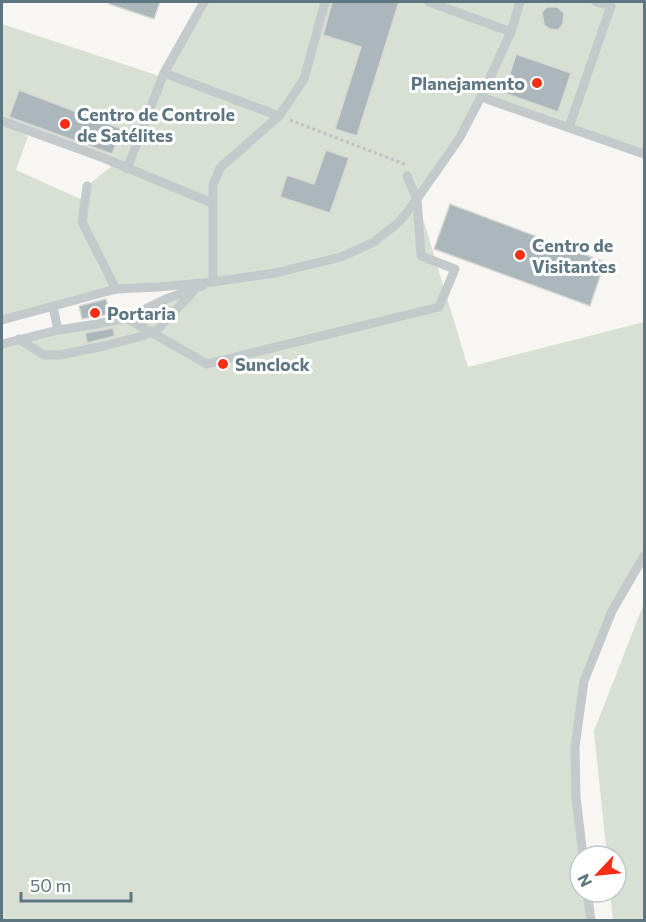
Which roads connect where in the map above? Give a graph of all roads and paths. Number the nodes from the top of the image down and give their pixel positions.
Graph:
1 (204, 2) edge
2 (325, 2) edge
3 (429, 2) edge
4 (520, 2) edge
5 (596, 2) edge
6 (511, 32) junction
7 (165, 73) junction
8 (481, 97) junction
9 (279, 116) junction
10 (2, 121) edge
11 (569, 127) junction
12 (645, 153) edge
13 (412, 166) dead end
14 (127, 169) junction
15 (407, 176) dead end
16 (87, 186) dead end
17 (417, 199) junction
18 (212, 203) junction
19 (213, 282) junction
20 (116, 289) junction
21 (195, 289) junction
22 (53, 307) junction
23 (126, 318) junction
24 (2, 320) edge
25 (58, 330) junction
26 (151, 332) junction
27 (19, 339) junction
28 (2, 344) edge
29 (645, 556) edge
30 (582, 844) edge
31 (589, 904) edge
32 (591, 921) edge

1 - 7 lane
2 - 9 lane
3 - 6 lane
4 - 6 lane
5 - 11 lane
6 - 8 lane
7 - 9 lane
7 - 14 lane
8 - 11 lane
8 - 17 lane
9 - 13 path
9 - 18 lane
10 - 14 lane
11 - 12 lane
14 - 18 lane
15 - 17 lane
16 - 20 lane
17 - 19 lane
17 - 26 lane
18 - 19 lane
19 - 20 lane
19 - 21 lane
20 - 22 lane
21 - 23 lane
21 - 26 lane
22 - 24 lane
22 - 25 lane
23 - 25 lane
23 - 26 lane
25 - 27 lane
26 - 27 lane
27 - 28 lane
29 - 30 lane
31 - 32 lane

